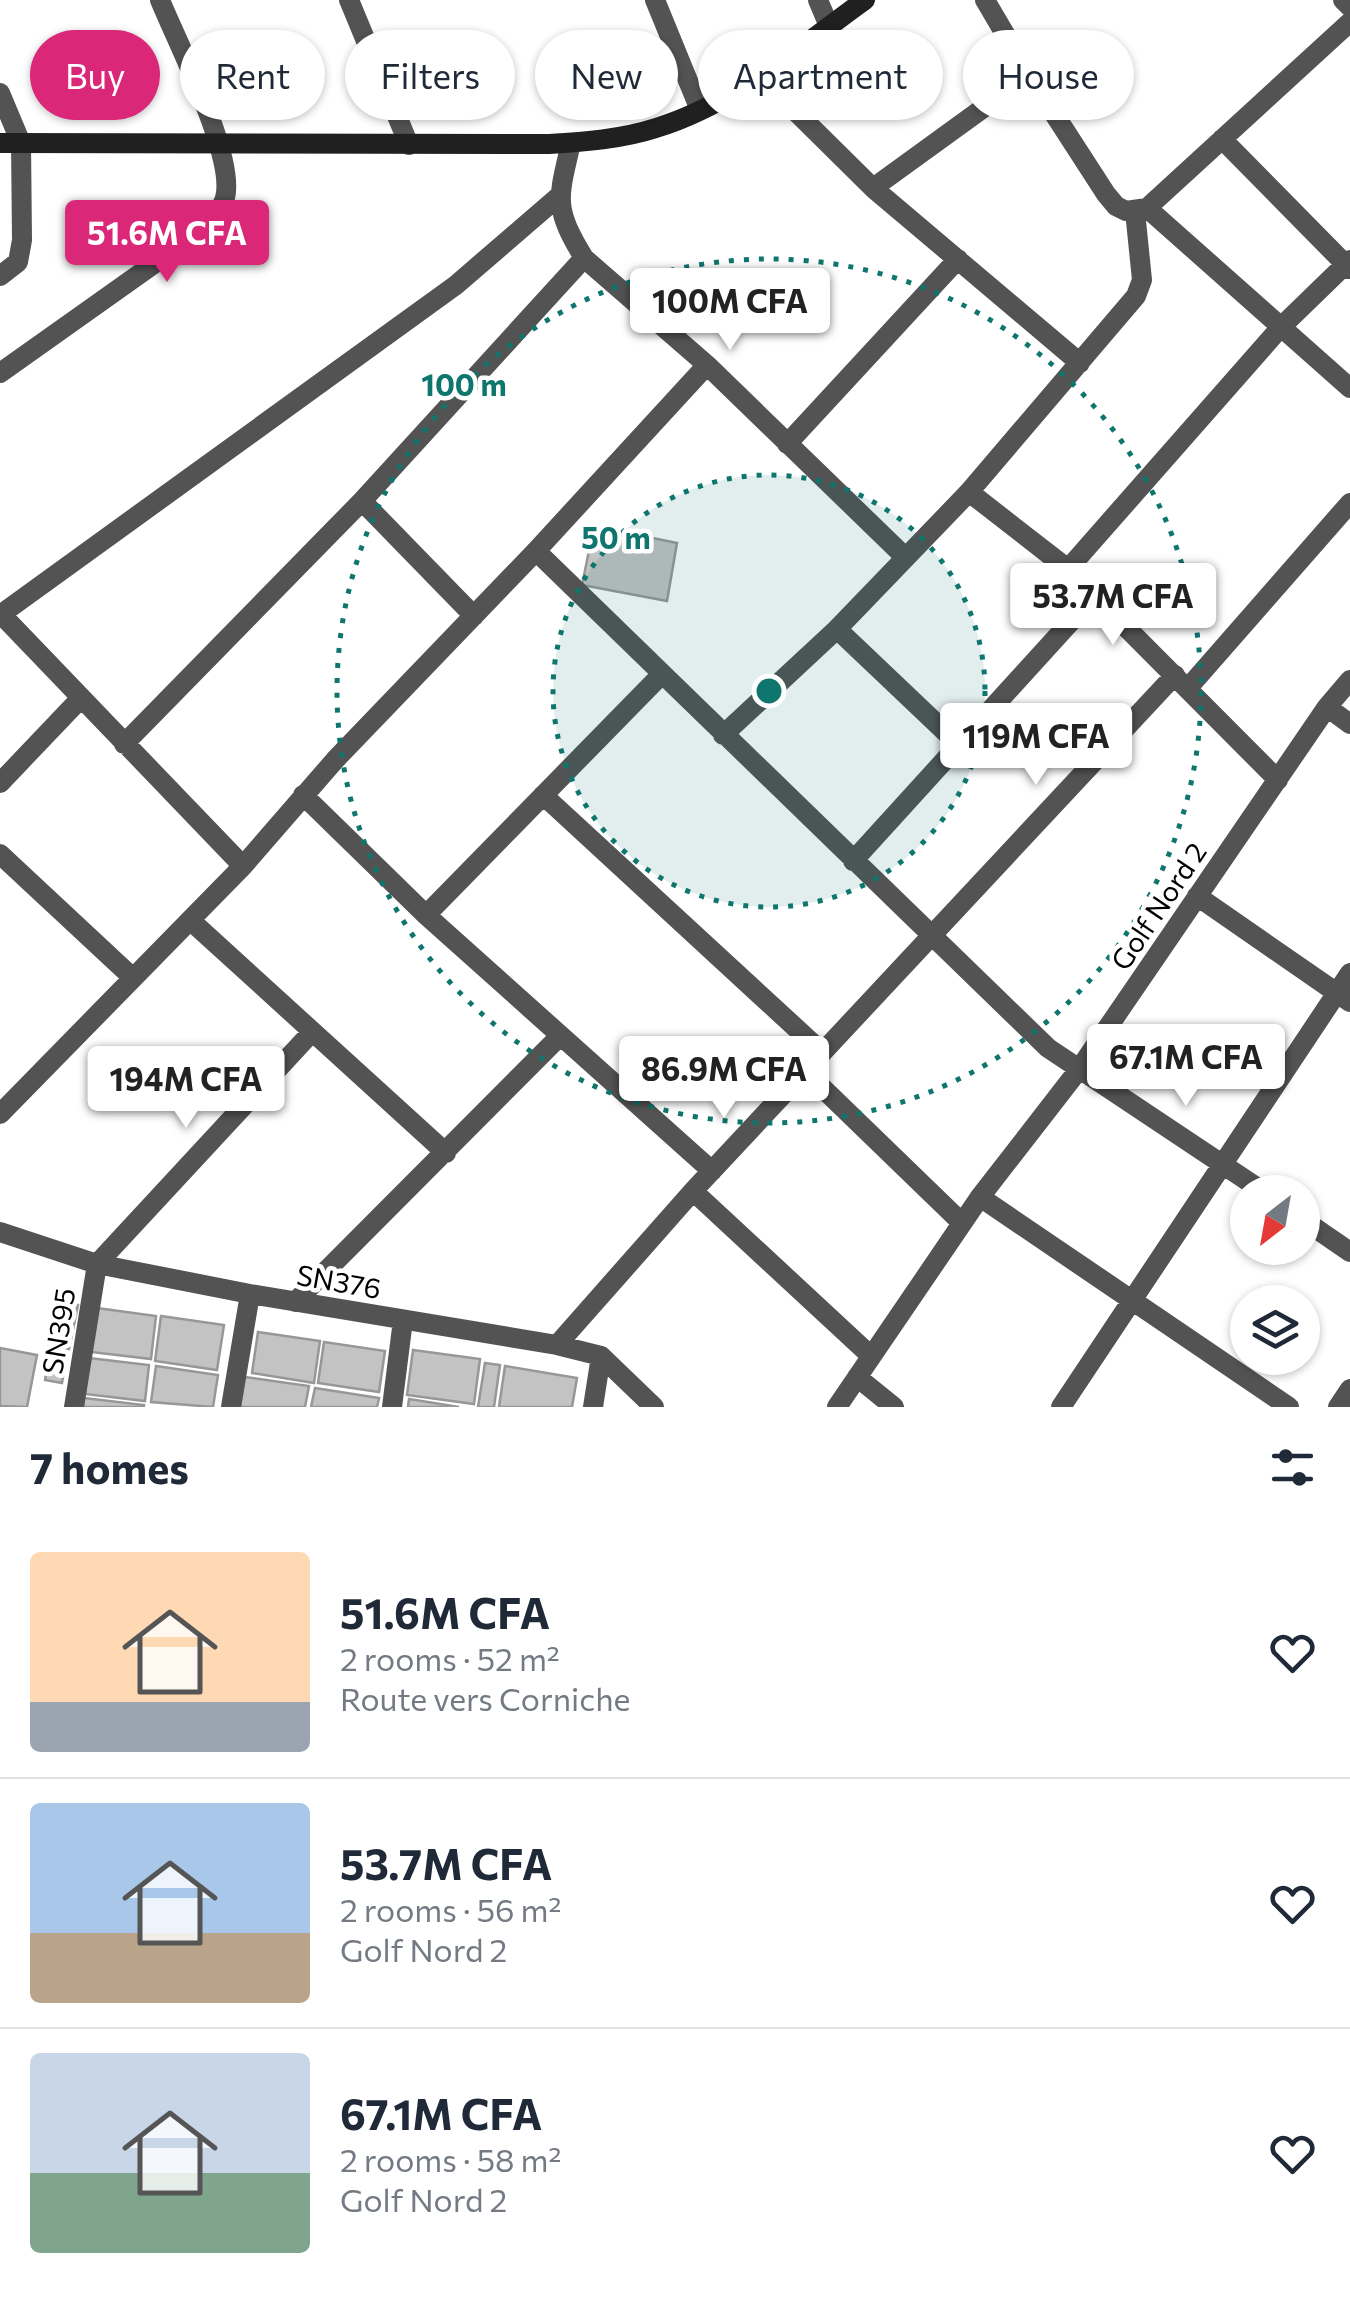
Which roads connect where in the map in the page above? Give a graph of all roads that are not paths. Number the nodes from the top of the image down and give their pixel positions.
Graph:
1 (160, 0) edge
2 (348, 0) edge
3 (655, 0) edge
4 (818, 0) edge
5 (865, 0) edge
6 (986, 0) edge
7 (1344, 0) edge
8 (1350, 7) edge
9 (1350, 22) edge
10 (830, 26) junction
11 (824, 30) edge
12 (1003, 30) edge
13 (0, 93) edge
14 (698, 105) edge
15 (698, 111) edge
16 (804, 120) edge
17 (967, 120) edge
18 (1058, 120) edge
19 (1222, 139) junction
20 (10, 143) edge
21 (219, 143) junction
22 (571, 143) junction
23 (408, 145) junction
24 (873, 188) junction
25 (558, 197) junction
26 (1141, 210) junction
27 (584, 258) junction
28 (958, 259) junction
29 (1348, 265) edge
30 (0, 276) edge
31 (1280, 328) junction
32 (1080, 363) junction
33 (707, 366) junction
34 (0, 373) edge
35 (1350, 388) edge
36 (787, 444) junction
37 (969, 492) junction
38 (362, 501) junction
39 (1350, 504) edge
40 (536, 551) junction
41 (904, 557) junction
42 (1068, 570) junction
43 (1095, 595) junction
44 (0, 614) edge
45 (474, 616) junction
46 (836, 629) junction
47 (662, 674) junction
48 (1350, 680) edge
49 (1182, 682) junction
50 (81, 698) junction
51 (1327, 708) junction
52 (1350, 724) edge
53 (723, 734) junction
54 (124, 744) junction
55 (957, 744) junction
56 (1278, 780) junction
57 (0, 783) edge
58 (303, 795) junction
59 (543, 795) junction
60 (0, 854) edge
61 (853, 861) junction
62 (243, 866) junction
63 (17, 869) junction
64 (0, 886) edge
65 (1198, 896) junction
66 (426, 915) junction
67 (190, 920) junction
68 (933, 936) junction
69 (1350, 973) edge
70 (133, 978) junction
71 (1343, 997) edge
72 (312, 1032) junction
73 (560, 1036) junction
74 (822, 1052) junction
75 (1080, 1068) junction
76 (805, 1071) junction
77 (0, 1114) edge
78 (446, 1153) junction
79 (1224, 1166) junction
80 (712, 1170) junction
81 (1238, 1175) edge
82 (692, 1191) junction
83 (980, 1197) junction
84 (962, 1223) junction
85 (1320, 1231) edge
86 (0, 1232) edge
87 (1349, 1250) edge
88 (97, 1264) junction
89 (250, 1294) junction
90 (1133, 1300) junction
91 (296, 1302) junction
92 (403, 1320) junction
93 (557, 1344) junction
94 (601, 1356) junction
95 (870, 1356) junction
96 (858, 1377) junction
97 (1350, 1389) edge
98 (74, 1407) edge
99 (231, 1407) edge
100 (392, 1407) edge
101 (593, 1407) edge
102 (654, 1407) edge
103 (837, 1407) edge
104 (894, 1407) edge
105 (1061, 1407) edge
106 (1289, 1407) edge
107 (1338, 1407) edge

1 - 21 street
2 - 23 street
3 - 14 street
4 - 10 street
5 - 10 main road
6 - 12 street
7 - 8 street
9 - 19 street
10 - 11 main road
13 - 20 street
15 - 22 main road
16 - 24 street
17 - 24 street
18 - 26 street
19 - 26 street
19 - 29 street
20 - 21 main road
20 - 30 street
21 - 23 main road
21 - 34 street
22 - 23 main road
22 - 25 street
24 - 28 street
25 - 27 street
25 - 44 street
26 - 31 street
26 - 32 street
27 - 33 street
27 - 38 street
28 - 32 street
28 - 36 street
29 - 31 street
31 - 35 street
31 - 42 street
32 - 37 street
33 - 36 street
33 - 40 street
36 - 41 street
37 - 41 street
37 - 42 street
38 - 45 street
38 - 54 street
39 - 49 street
40 - 45 street
40 - 47 street
41 - 46 street
42 - 43 street
43 - 49 street
43 - 55 street
44 - 50 street
45 - 58 street
46 - 53 street
46 - 55 street
47 - 53 street
47 - 59 street
48 - 51 street, Golf Nord 2
49 - 56 street
49 - 68 street
50 - 54 street
50 - 57 street
51 - 52 street
51 - 56 street, Golf Nord 2
53 - 61 street
54 - 62 street
55 - 61 street
56 - 65 street, Golf Nord 2
58 - 62 street
58 - 66 street
59 - 66 street
59 - 74 street
60 - 63 street
61 - 68 street
62 - 67 street
63 - 64 street
63 - 70 street
65 - 71 street
65 - 75 street, Golf Nord 2
66 - 73 street
67 - 70 street
67 - 72 street
68 - 74 street
68 - 75 street
69 - 71 street
70 - 77 street
71 - 79 street
72 - 78 street
72 - 88 street
73 - 78 street
73 - 80 street
74 - 76 street
75 - 79 street
75 - 83 street, Golf Nord 2
76 - 80 street
76 - 84 street
78 - 91 street
79 - 81 street
79 - 90 street
80 - 82 street
82 - 93 street
82 - 95 street
83 - 84 street, Golf Nord 2
83 - 90 street
84 - 95 street, Golf Nord 2
85 - 87 street
86 - 88 street, SN376
88 - 89 street, SN376
88 - 98 street, SN395
89 - 91 street, SN376
89 - 99 street
90 - 105 street
90 - 106 street
91 - 92 street, SN376
92 - 93 street, SN376
92 - 100 street
93 - 94 street, SN376
94 - 101 street
94 - 102 street, SN376
95 - 96 street, Golf Nord 2
96 - 103 street, Golf Nord 2
96 - 104 street
97 - 107 street

